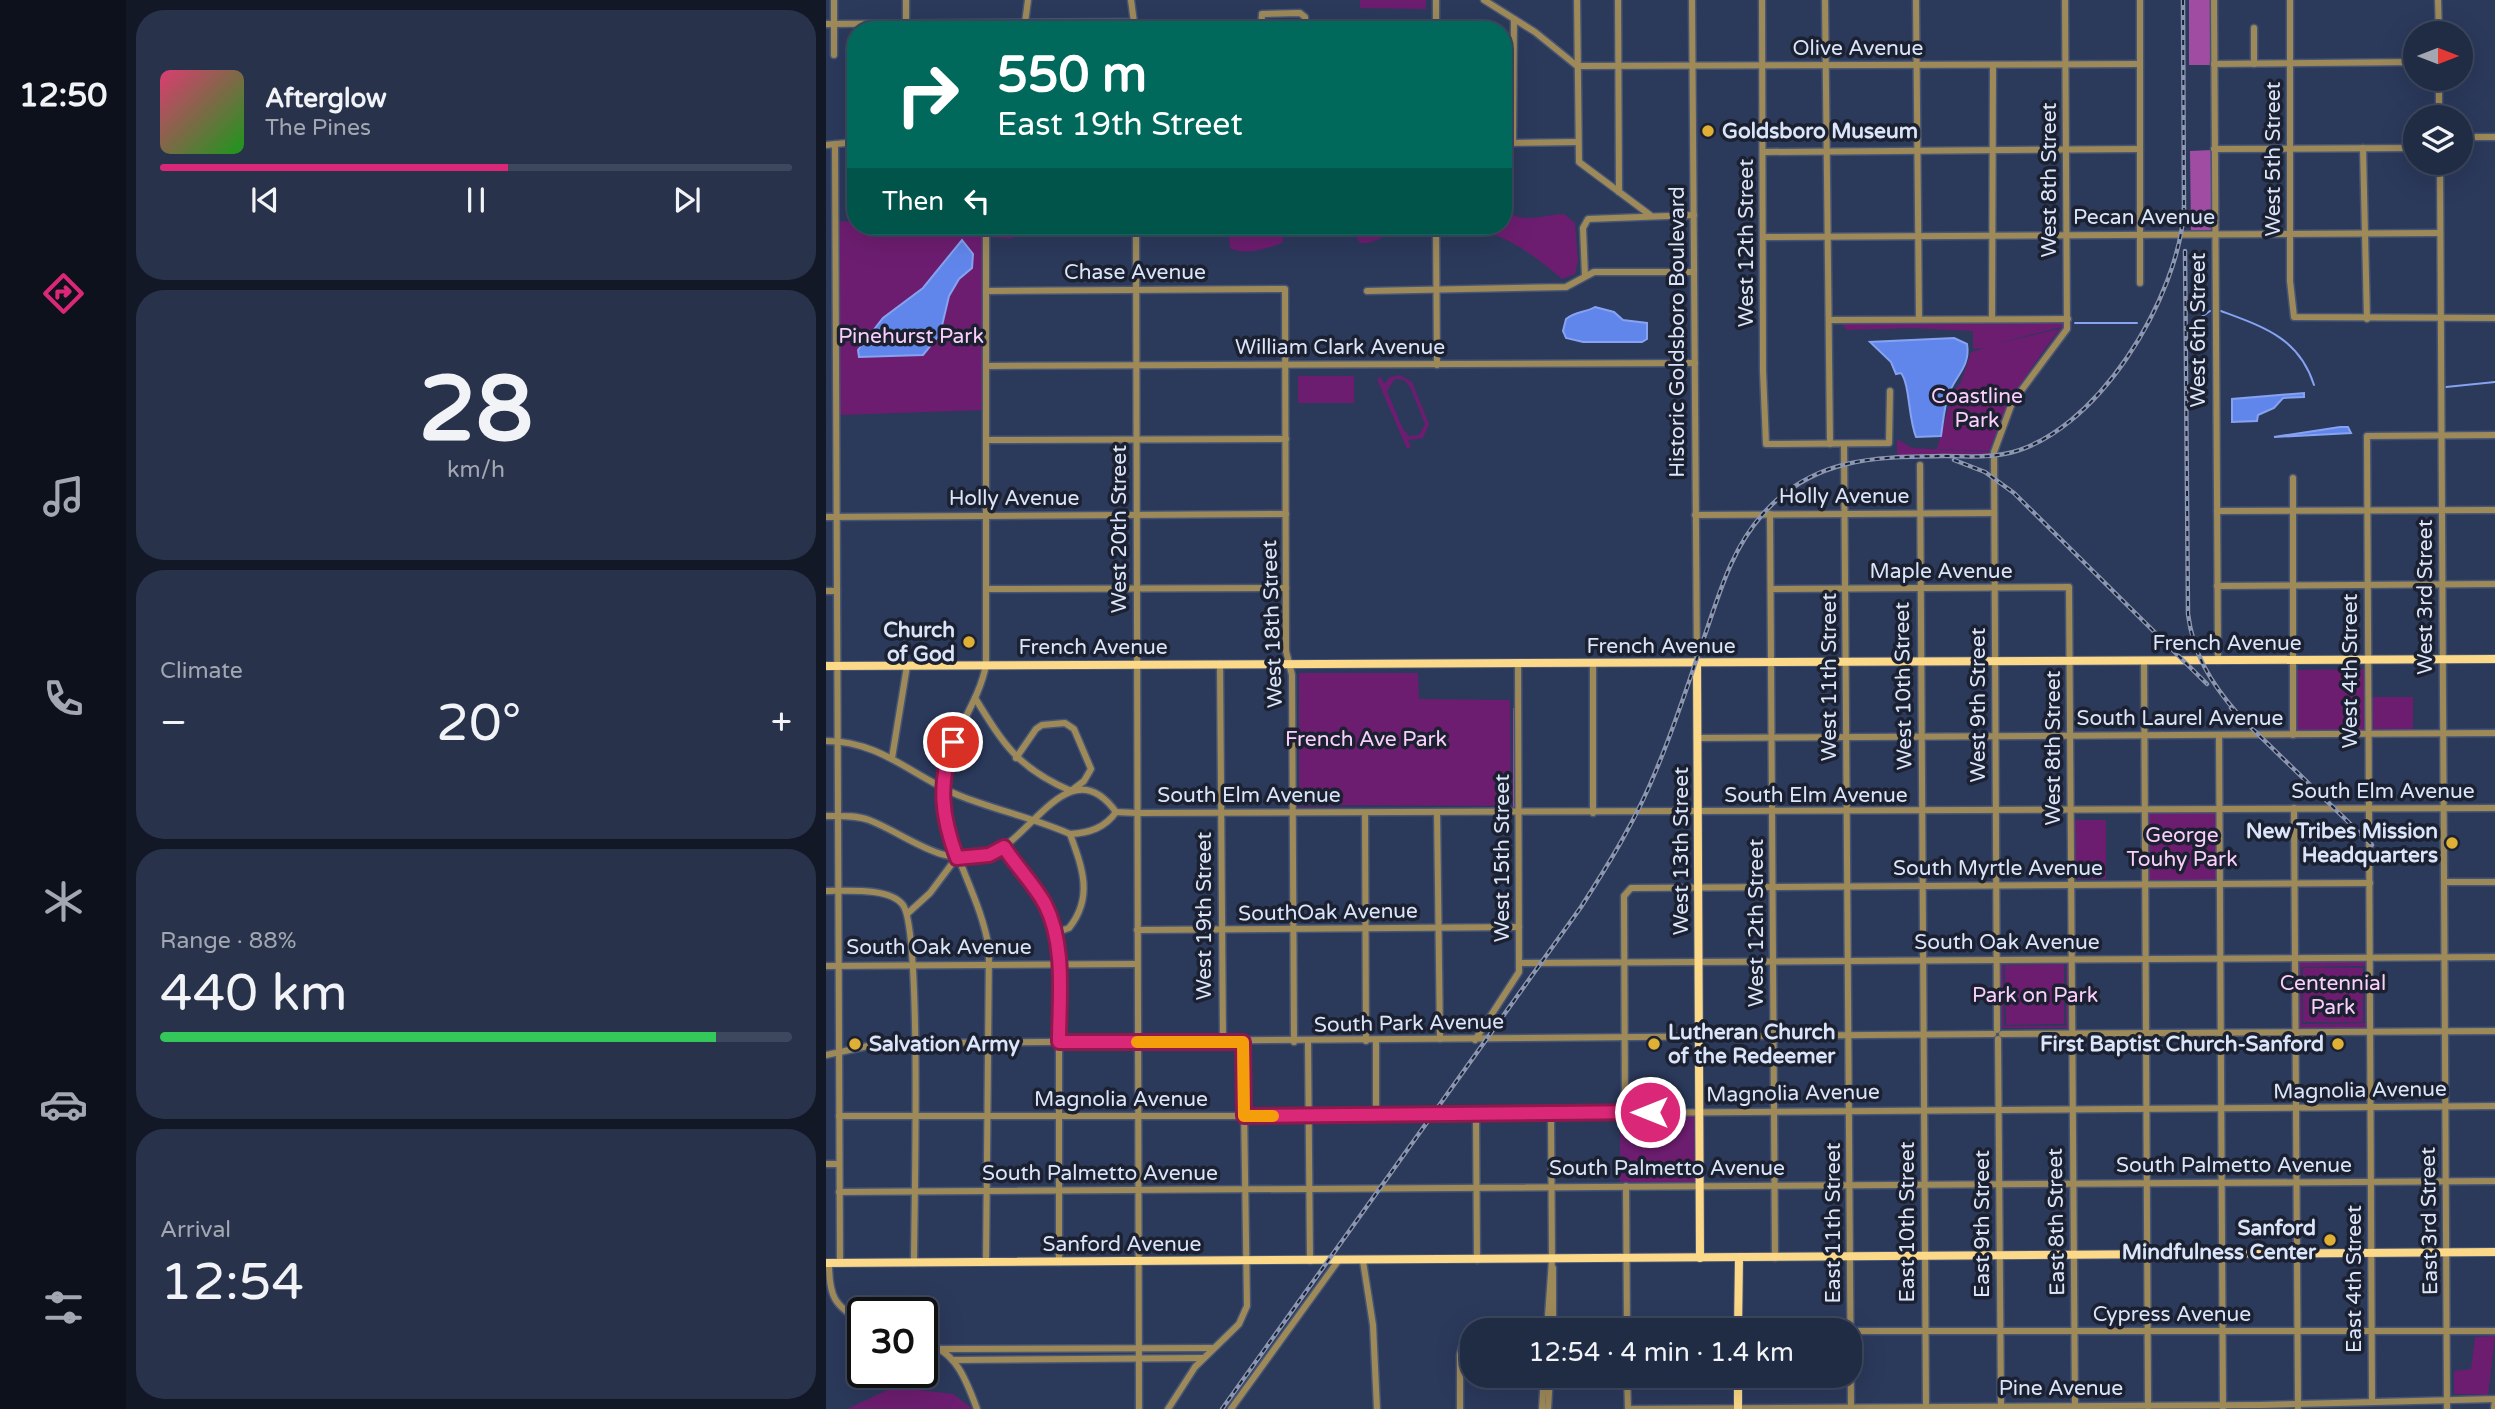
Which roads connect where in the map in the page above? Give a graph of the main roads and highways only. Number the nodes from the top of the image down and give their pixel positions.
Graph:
1 (2495, 659) edge
2 (1697, 664) junction
3 (826, 666) edge
4 (2495, 1252) edge
5 (1700, 1258) junction
6 (1739, 1258) junction
7 (827, 1263) edge
8 (1738, 1318) edge
9 (1738, 1388) edge
10 (1738, 1409) edge

1 - 2 main road, French Avenue
2 - 3 main road, French Avenue
2 - 5 main road, West 13th Street
4 - 6 main road, Sanford Avenue
5 - 6 main road, Sanford Avenue
5 - 7 main road, Sanford Avenue
6 - 8 main road
9 - 10 main road

